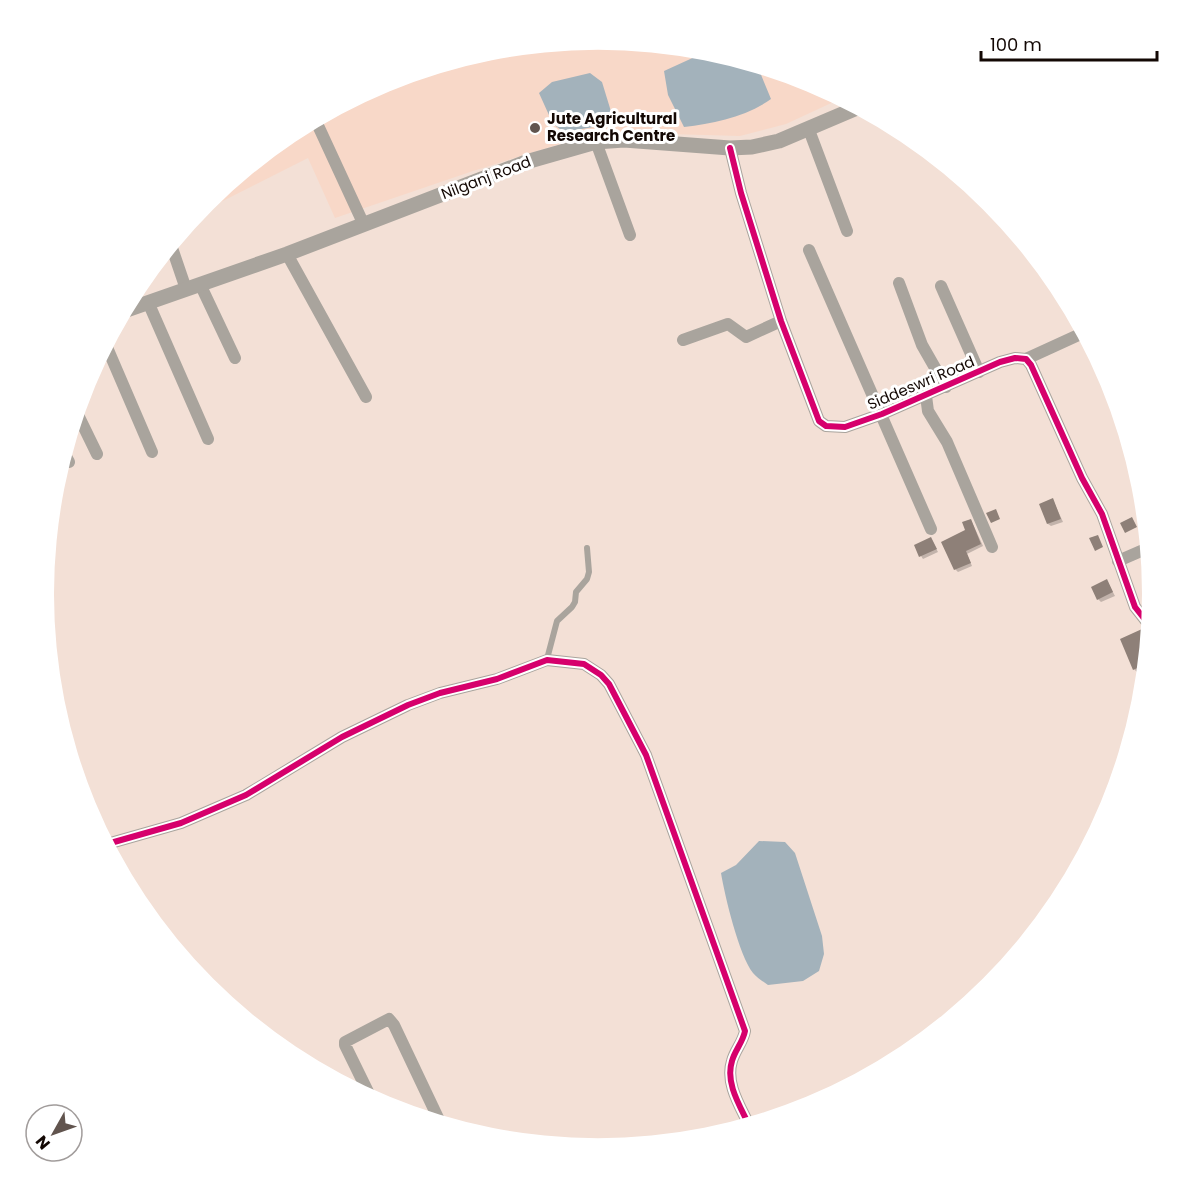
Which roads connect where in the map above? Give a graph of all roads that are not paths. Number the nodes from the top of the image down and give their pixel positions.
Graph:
1 (850, 111) edge
2 (319, 127) edge
3 (808, 130) junction
4 (596, 142) junction
5 (730, 148) junction
6 (364, 225) junction
7 (846, 231) dead end
8 (630, 235) dead end
9 (809, 250) dead end
10 (175, 252) edge
11 (287, 254) junction
12 (899, 283) dead end
13 (941, 286) dead end
14 (193, 287) junction
15 (148, 302) junction
16 (137, 306) edge
17 (781, 321) junction
18 (1077, 336) edge
19 (683, 340) dead end
20 (110, 355) edge
21 (235, 358) dead end
22 (1026, 359) junction
23 (979, 372) junction
24 (946, 387) junction
25 (926, 396) junction
26 (366, 397) dead end
27 (882, 414) junction
28 (82, 424) edge
29 (208, 440) dead end
30 (152, 452) dead end
31 (98, 454) dead end
32 (932, 529) dead end
33 (992, 547) dead end
34 (586, 548) dead end
35 (1140, 552) edge
36 (1118, 561) junction
37 (1141, 615) edge
38 (547, 660) junction
39 (115, 842) edge
40 (364, 1084) edge
41 (435, 1112) edge
42 (745, 1117) edge

1 - 3 street, Nilganj Road
2 - 6 street
3 - 5 street, Nilganj Road
3 - 7 street
4 - 5 street, Nilganj Road
4 - 6 street, Nilganj Road
4 - 8 street
5 - 17 street, Siddeswri Road
6 - 11 street, Nilganj Road
9 - 27 street
10 - 14 street
11 - 14 street, Nilganj Road
11 - 26 street
12 - 24 street
13 - 23 street
14 - 15 street, Nilganj Road
14 - 21 street
15 - 16 street, Nilganj Road
15 - 29 street
17 - 19 street
17 - 27 street, Siddeswri Road
18 - 22 street, Siddeswri Road
20 - 30 street
22 - 23 street, Siddeswri Road
22 - 36 street
23 - 24 street, Siddeswri Road
24 - 25 street, Siddeswri Road
25 - 27 street, Siddeswri Road
25 - 33 street
27 - 32 street
28 - 31 street
34 - 38 lane
35 - 36 street
36 - 37 street
38 - 39 street
38 - 42 street
40 - 41 street

